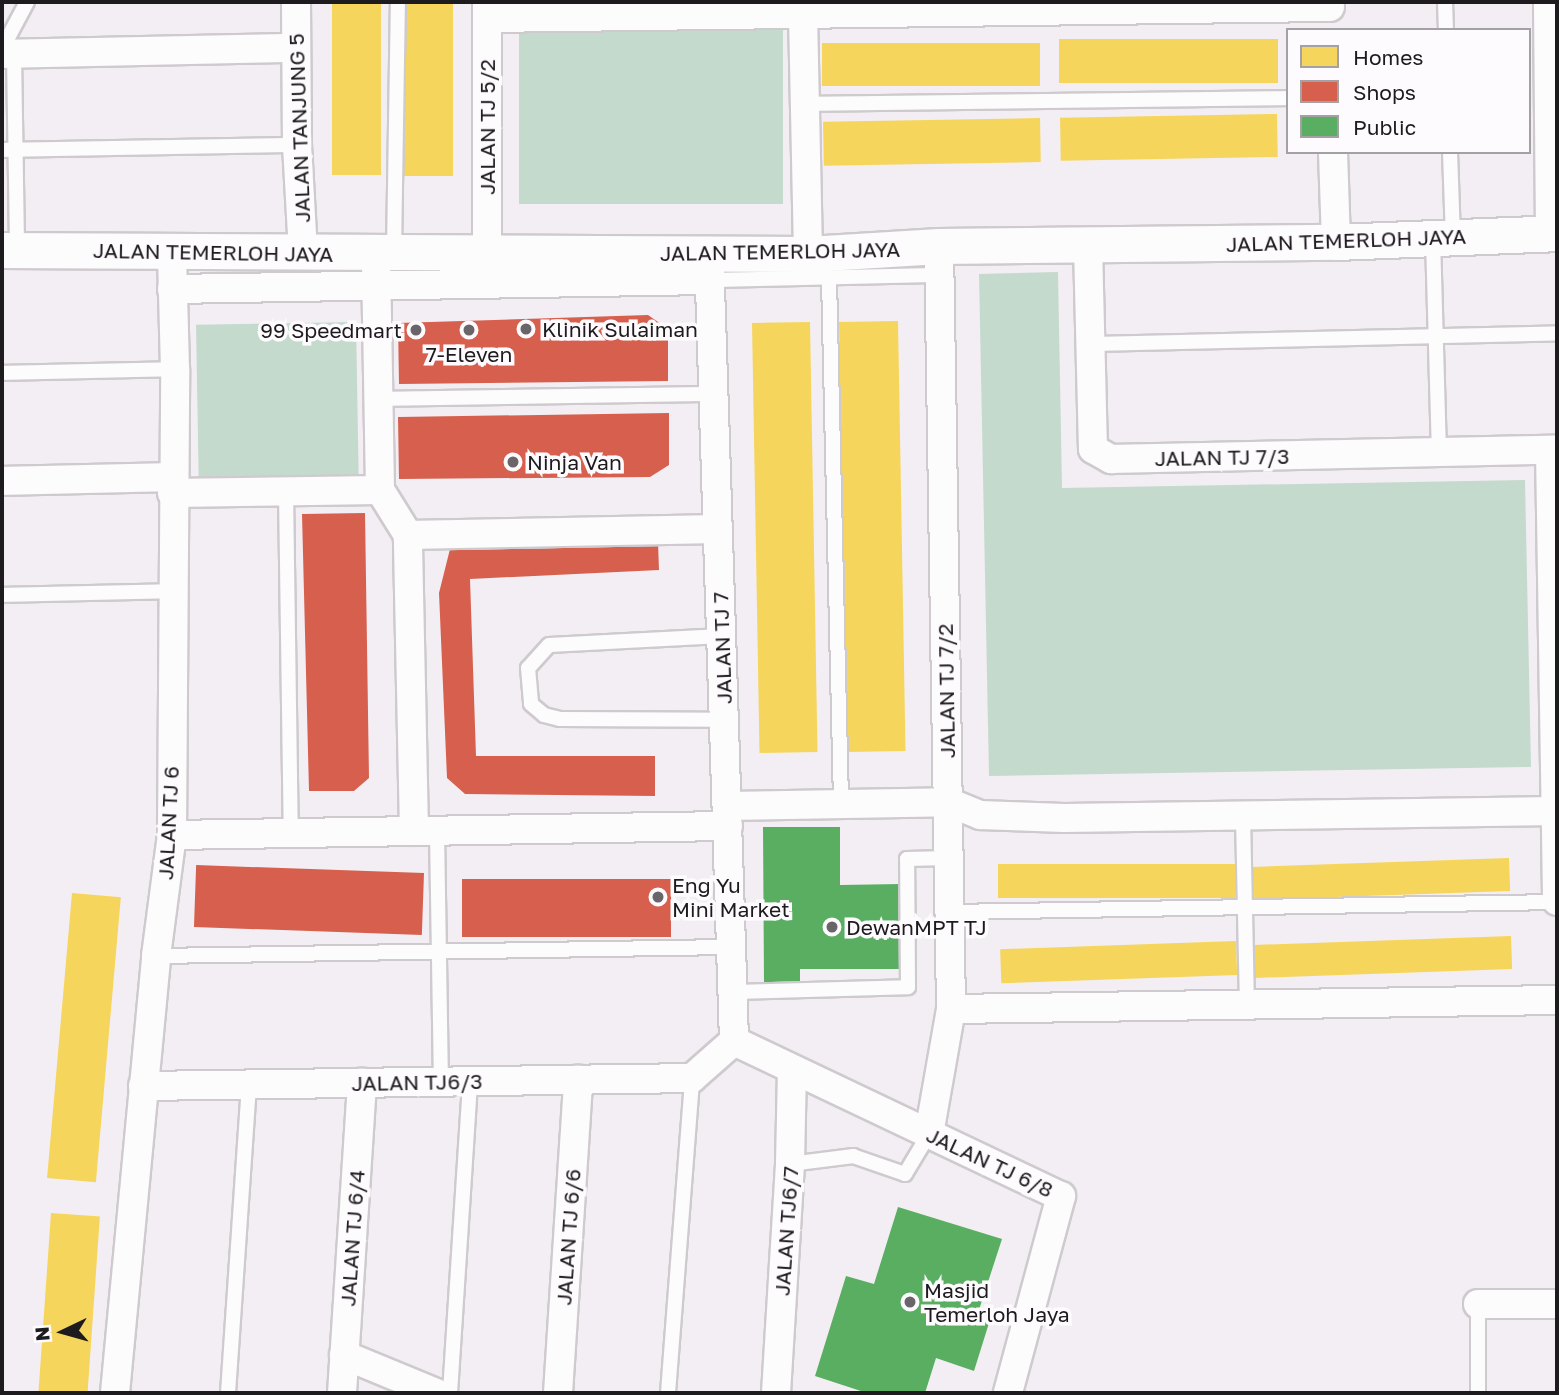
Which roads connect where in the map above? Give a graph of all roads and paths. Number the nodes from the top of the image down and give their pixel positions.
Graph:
1 (27, 2) edge
2 (296, 2) edge
3 (398, 2) edge
4 (1445, 2) edge
5 (1548, 2) edge
6 (1221, 5) edge
7 (1112, 6) edge
8 (899, 7) edge
9 (1007, 7) edge
10 (803, 8) edge
11 (596, 9) edge
12 (690, 9) edge
13 (487, 10) edge
14 (1330, 13) edge
15 (1446, 28) edge
16 (296, 48) junction
17 (6, 52) edge
18 (1286, 98) edge
19 (804, 104) junction
20 (297, 145) junction
21 (9, 150) edge
22 (1333, 154) edge
23 (1450, 154) edge
24 (1554, 233) edge
25 (1443, 238) junction
26 (1336, 242) junction
27 (1088, 246) junction
28 (9, 250) edge
29 (172, 251) junction
30 (487, 251) junction
31 (303, 254) junction
32 (939, 260) junction
33 (382, 263) junction
34 (819, 266) junction
35 (710, 267) junction
36 (172, 289) junction
37 (1557, 333) edge
38 (1436, 334) junction
39 (1089, 344) junction
40 (175, 369) junction
41 (2, 373) edge
42 (714, 394) junction
43 (379, 400) junction
44 (1554, 450) edge
45 (1439, 452) junction
46 (2, 481) edge
47 (172, 485) junction
48 (380, 490) junction
49 (286, 491) junction
50 (718, 529) junction
51 (408, 535) junction
52 (174, 591) junction
53 (2, 595) edge
54 (722, 636) junction
55 (724, 720) junction
56 (948, 802) junction
57 (841, 803) junction
58 (1557, 811) edge
59 (728, 816) junction
60 (1242, 816) junction
61 (425, 831) junction
62 (291, 832) junction
63 (172, 835) junction
64 (948, 858) junction
65 (1557, 902) edge
66 (1246, 907) junction
67 (949, 912) junction
68 (731, 947) junction
69 (439, 952) junction
70 (156, 956) junction
71 (733, 992) junction
72 (1557, 1000) edge
73 (1247, 1004) junction
74 (951, 1009) junction
75 (734, 1041) junction
76 (792, 1069) junction
77 (692, 1079) junction
78 (578, 1080) junction
79 (441, 1082) junction
80 (470, 1082) junction
81 (362, 1083) junction
82 (250, 1085) junction
83 (143, 1086) junction
84 (929, 1133) junction
85 (790, 1164) junction
86 (1478, 1304) joint
87 (1557, 1304) edge
88 (344, 1355) junction
89 (115, 1393) edge
90 (228, 1393) edge
91 (342, 1393) edge
92 (436, 1393) edge
93 (450, 1393) edge
94 (558, 1393) edge
95 (668, 1393) edge
96 (778, 1393) edge
97 (1008, 1393) edge
98 (1478, 1393) edge

1 - 17 lane
2 - 16 street, JALAN TANJUNG 5
3 - 33 lane
4 - 15 lane
5 - 24 street
6 - 7 street
6 - 14 street
7 - 9 street
8 - 9 street
8 - 10 street
10 - 12 street
10 - 19 street
11 - 12 street
11 - 13 street
13 - 30 street, JALAN TJ 5/2
16 - 17 street
16 - 20 street, JALAN TANJUNG 5
17 - 21 lane
18 - 19 lane
19 - 34 street
20 - 21 lane
20 - 31 street, JALAN TANJUNG 5
21 - 28 lane
22 - 26 street
23 - 25 lane
24 - 25 street, JALAN TEMERLOH JAYA
25 - 26 street, JALAN TEMERLOH JAYA
25 - 38 lane
26 - 27 street, JALAN TEMERLOH JAYA
27 - 32 street, JALAN TEMERLOH JAYA
27 - 39 street, JALAN TJ 7/3
28 - 29 street, JALAN TEMERLOH JAYA
29 - 31 street, JALAN TEMERLOH JAYA
29 - 36 street, JALAN TJ 6
30 - 33 street, JALAN TEMERLOH JAYA
30 - 35 street, JALAN TEMERLOH JAYA
31 - 33 street, JALAN TEMERLOH JAYA
32 - 34 street, JALAN TEMERLOH JAYA
32 - 56 street, JALAN TJ 7/2
33 - 35 street
33 - 36 street
33 - 43 street
34 - 35 street, JALAN TEMERLOH JAYA
34 - 57 lane
35 - 42 street, JALAN TJ 7
36 - 40 street, JALAN TJ 6
37 - 38 lane
38 - 39 lane
38 - 45 lane
39 - 45 street, JALAN TJ 7/3
40 - 41 lane
40 - 47 street, JALAN TJ 6
42 - 43 lane
42 - 50 street, JALAN TJ 7
43 - 48 street
44 - 45 street, JALAN TJ 7/3
44 - 58 street
46 - 47 street
47 - 49 street
47 - 52 street, JALAN TJ 6
48 - 49 street
48 - 51 street
49 - 62 lane
50 - 51 street
50 - 54 street, JALAN TJ 7
51 - 61 street
52 - 53 lane
52 - 63 street, JALAN TJ 6
54 - 55 street, JALAN TJ 7
54 - 55 lane
55 - 59 street, JALAN TJ 7
56 - 57 street
56 - 60 street
56 - 64 street, JALAN TJ 7/2
57 - 59 street
58 - 60 street
58 - 65 street
59 - 61 street
59 - 68 street, JALAN TJ 7
60 - 66 lane
61 - 62 street
61 - 69 lane
62 - 63 street
63 - 70 street, JALAN TJ 6
64 - 67 street, JALAN TJ 7/2
64 - 71 lane
65 - 66 lane
66 - 67 lane
66 - 73 lane
67 - 74 street, JALAN TJ 7/2
68 - 69 lane
68 - 71 street, JALAN TJ 7
69 - 70 lane
69 - 79 lane
70 - 83 street, JALAN TJ 6
71 - 75 street, JALAN TJ 7
72 - 73 street
73 - 74 street
74 - 84 street, JALAN TJ 7/2
75 - 76 street, JALAN TJ 6/8
75 - 77 street
76 - 84 street, JALAN TJ 6/8
76 - 85 street, JALAN TJ6/7
77 - 78 street, JALAN TJ6/3
77 - 95 lane
78 - 80 street, JALAN TJ6/3
78 - 94 street, JALAN TJ 6/6
79 - 80 street, JALAN TJ6/3
79 - 81 street, JALAN TJ6/3
80 - 93 lane
81 - 82 street, JALAN TJ6/3
81 - 88 street, JALAN TJ 6/4
82 - 83 street, JALAN TJ6/3
82 - 90 lane
83 - 89 street, JALAN TJ 6
84 - 85 lane
84 - 97 street, JALAN TJ 6/8
85 - 96 street, JALAN TJ6/7
86 - 87 street
86 - 98 lane
88 - 91 street, JALAN TJ 6/4
88 - 92 street

